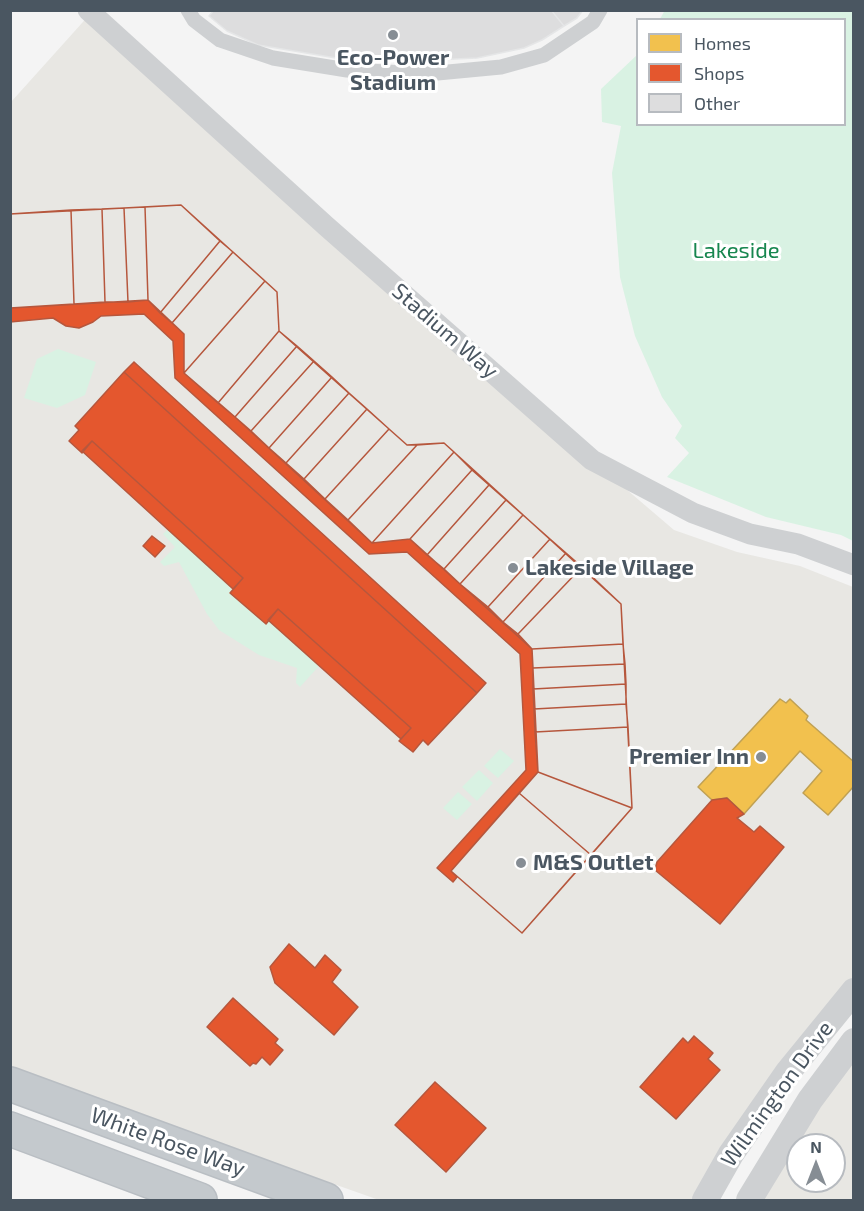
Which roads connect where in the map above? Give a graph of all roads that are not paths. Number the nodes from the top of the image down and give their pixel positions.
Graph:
1 (88, 10) edge
2 (188, 10) edge
3 (600, 10) edge
4 (854, 565) edge
5 (854, 991) edge
6 (854, 1041) edge
7 (10, 1084) edge
8 (10, 1129) edge
9 (200, 1200) edge
10 (326, 1200) edge
11 (705, 1200) edge
12 (749, 1200) edge

1 - 4 street, Stadium Way
2 - 3 street
5 - 11 street, Wilmington Drive
6 - 12 street, Wilmington Drive
7 - 10 highway, White Rose Way
8 - 9 highway, White Rose Way

